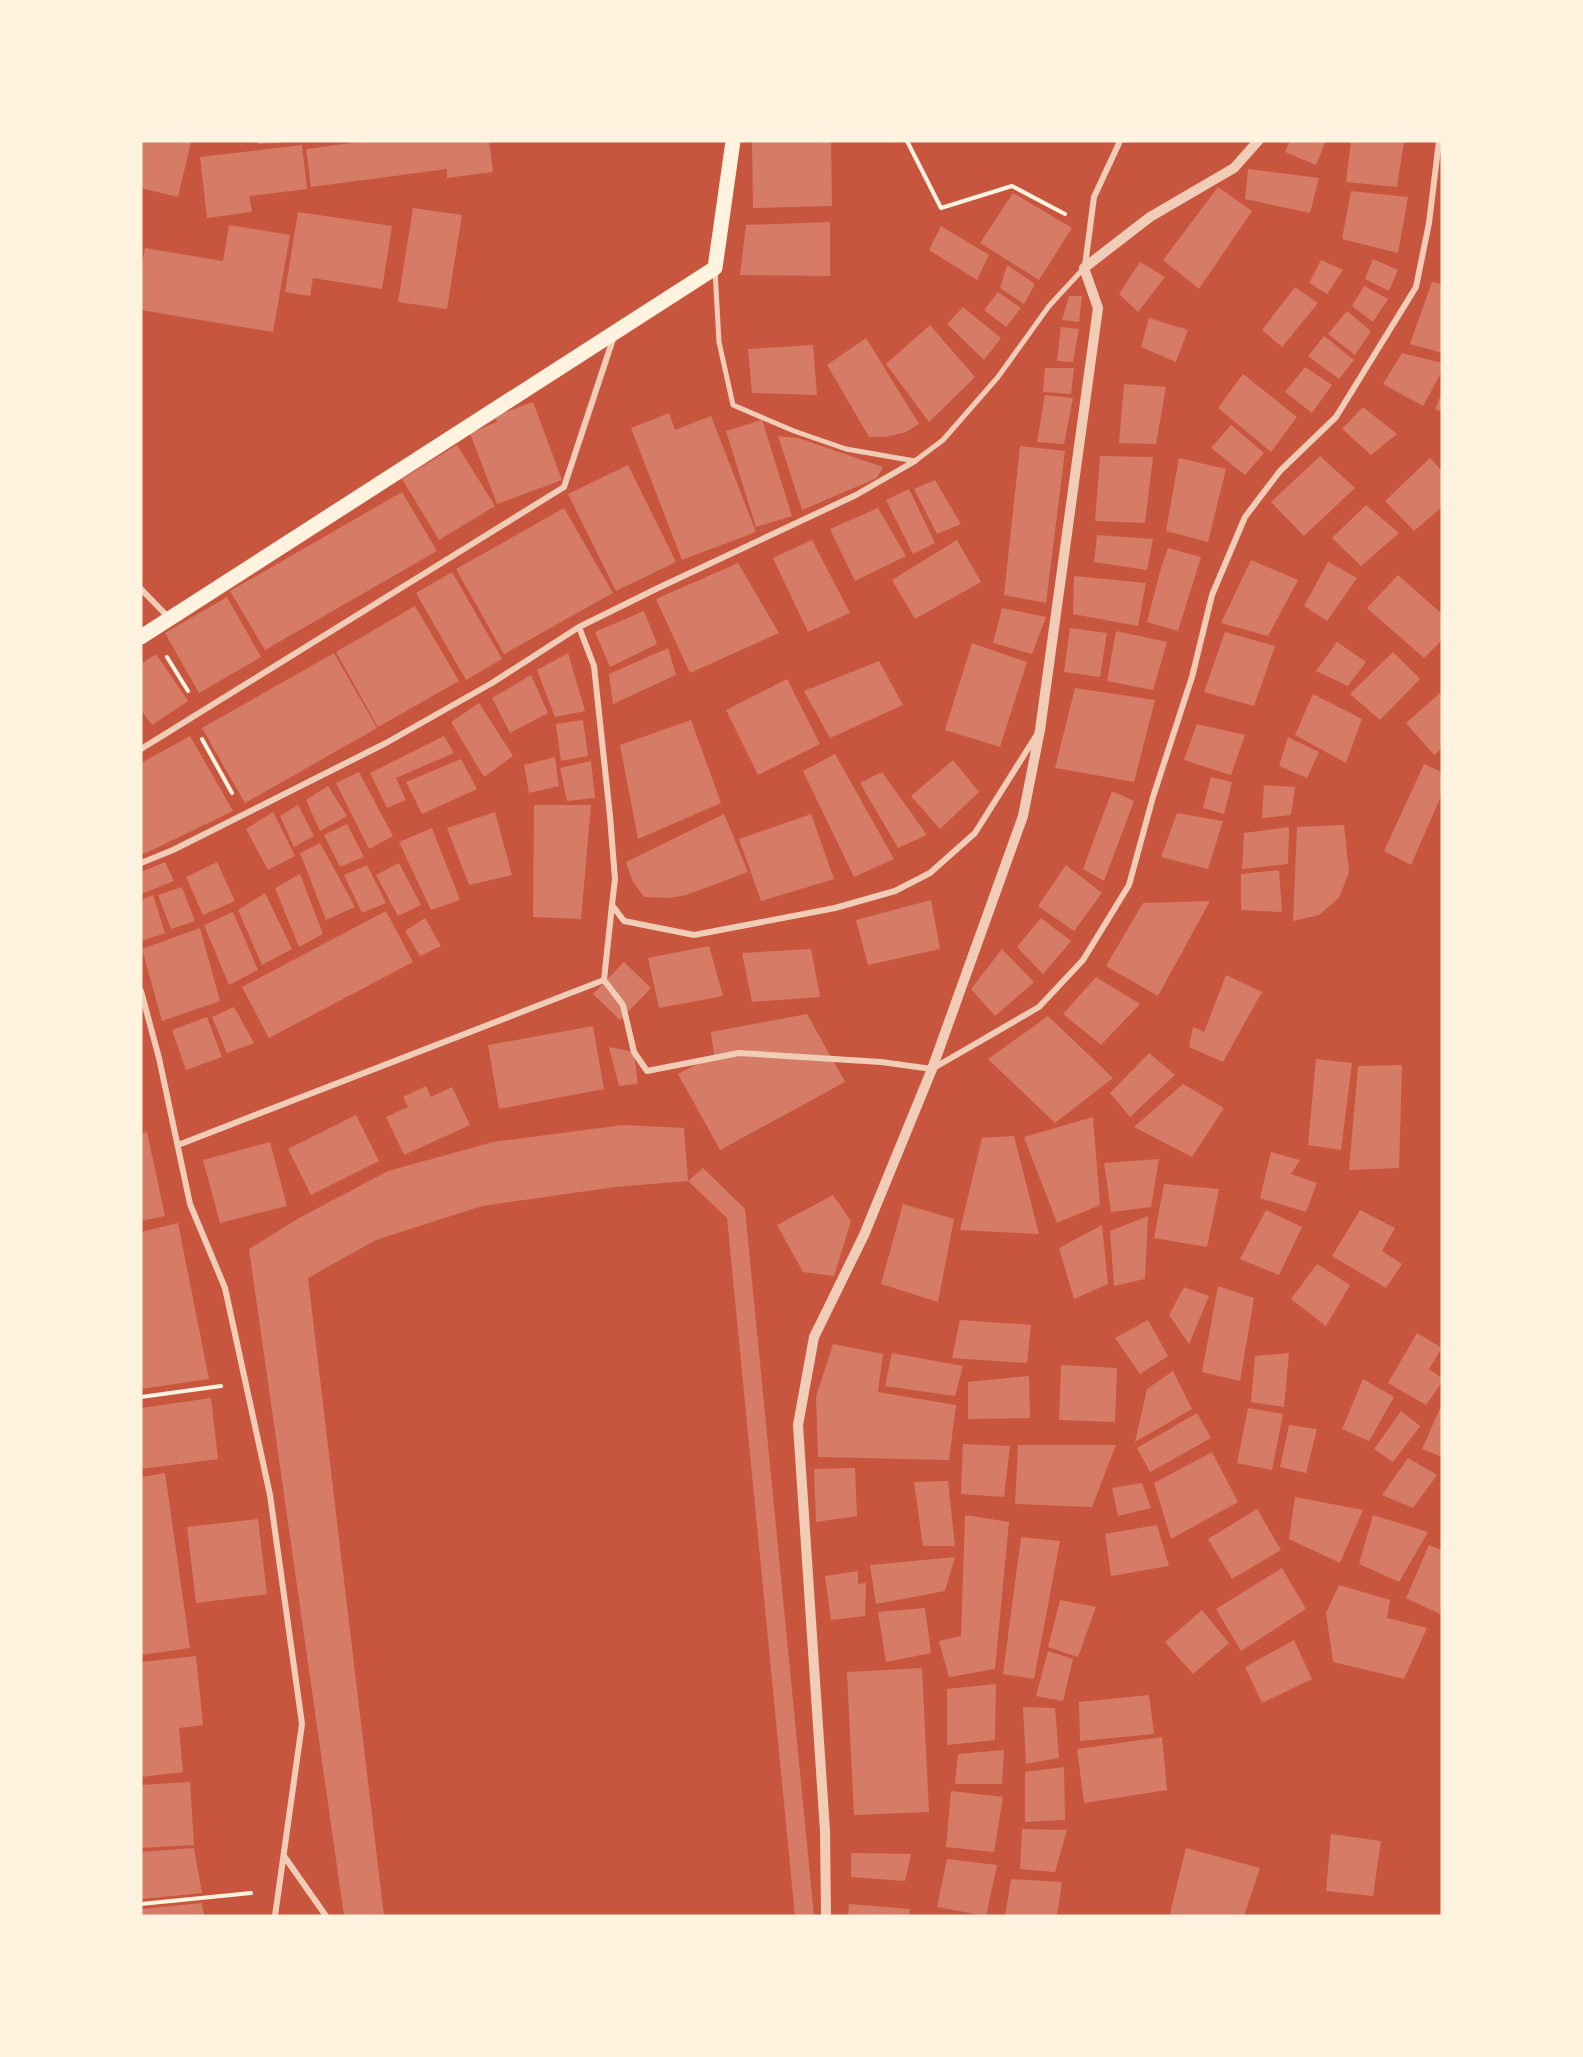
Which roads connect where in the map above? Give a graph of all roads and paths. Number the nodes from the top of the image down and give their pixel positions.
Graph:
1 (733, 141) edge
2 (907, 141) edge
3 (1120, 141) edge
4 (1258, 141) edge
5 (1439, 141) edge
6 (1090, 227) junction
7 (715, 268) junction
8 (1084, 268) junction
9 (615, 333) junction
10 (915, 461) junction
11 (141, 589) edge
12 (170, 619) junction
13 (579, 627) junction
14 (146, 634) edge
15 (201, 712) junction
16 (191, 718) junction
17 (1040, 730) junction
18 (141, 749) edge
19 (244, 814) junction
20 (141, 863) edge
21 (612, 905) junction
22 (604, 980) junction
23 (141, 991) edge
24 (932, 1069) junction
25 (177, 1145) junction
26 (245, 1382) junction
27 (141, 1397) edge
28 (284, 1856) junction
29 (279, 1890) junction
30 (141, 1905) edge
31 (275, 1916) edge
32 (326, 1916) edge
33 (826, 1916) edge

1 - 7 main road
2 - 6 path
3 - 6 street
4 - 8 street
5 - 24 street
6 - 8 street
7 - 9 main road
7 - 10 street
8 - 10 street
8 - 17 street
9 - 12 main road
9 - 15 street
10 - 13 street
11 - 12 street
12 - 14 main road
13 - 19 street
13 - 21 street
14 - 15 path
15 - 16 street
16 - 18 street
16 - 19 path
17 - 21 street
17 - 24 street
19 - 20 street
21 - 22 street
22 - 24 street
22 - 25 street
23 - 25 street
24 - 33 street
25 - 26 street
26 - 27 path
26 - 28 street
28 - 29 street
28 - 32 street
29 - 30 path
29 - 31 street

